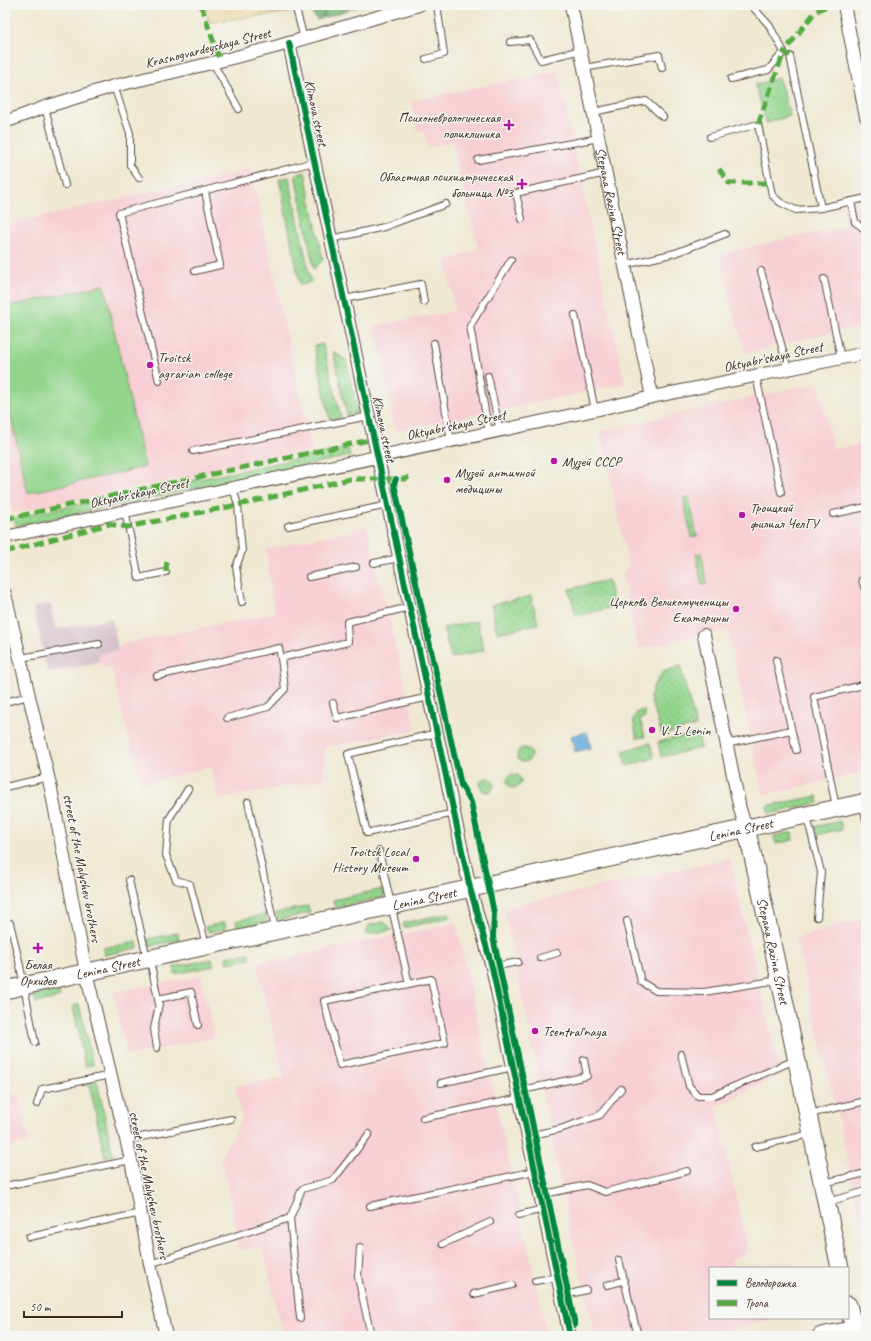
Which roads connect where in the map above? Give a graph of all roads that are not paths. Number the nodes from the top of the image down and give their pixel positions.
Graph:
1 (295, 5) edge
2 (419, 5) edge
3 (437, 5) edge
4 (571, 5) edge
5 (751, 5) edge
6 (844, 5) edge
7 (304, 39) junction
8 (510, 42) dead end
9 (288, 43) junction
10 (581, 50) junction
11 (790, 56) dead end
12 (426, 59) dead end
13 (213, 63) junction
14 (861, 65) edge
15 (584, 68) junction
16 (662, 68) dead end
17 (731, 79) dead end
18 (114, 86) junction
19 (45, 107) junction
20 (239, 109) dead end
21 (593, 112) junction
22 (866, 117) edge
23 (662, 118) dead end
24 (5, 122) edge
25 (710, 137) dead end
26 (599, 138) junction
27 (478, 160) dead end
28 (314, 162) junction
29 (606, 173) junction
30 (139, 178) dead end
31 (65, 185) dead end
32 (205, 191) junction
33 (866, 198) edge
34 (851, 201) junction
35 (446, 204) dead end
36 (821, 208) junction
37 (522, 219) dead end
38 (866, 230) edge
39 (726, 234) dead end
40 (331, 239) junction
41 (511, 260) dead end
42 (625, 265) junction
43 (762, 270) dead end
44 (195, 271) dead end
45 (824, 280) dead end
46 (344, 299) junction
47 (424, 302) dead end
48 (575, 315) dead end
49 (434, 343) dead end
50 (866, 353) edge
51 (841, 358) junction
52 (788, 369) junction
53 (488, 376) dead end
54 (756, 376) junction
55 (159, 381) dead end
56 (652, 397) junction
57 (595, 410) junction
58 (369, 416) junction
59 (495, 432) junction
60 (451, 441) junction
61 (193, 452) dead end
62 (378, 457) junction
63 (233, 488) junction
64 (781, 492) dead end
65 (388, 505) junction
66 (866, 507) edge
67 (125, 512) junction
68 (833, 514) dead end
69 (288, 526) dead end
70 (5, 537) edge
71 (399, 558) junction
72 (374, 563) dead end
73 (356, 567) dead end
74 (166, 572) dead end
75 (309, 577) dead end
76 (862, 580) dead end
77 (866, 593) edge
78 (5, 594) edge
79 (242, 602) dead end
80 (410, 607) junction
81 (704, 635) dead end
82 (99, 644) dead end
83 (21, 658) junction
84 (281, 658) junction
85 (776, 660) dead end
86 (157, 676) dead end
87 (863, 685) dead end
88 (29, 696) junction
89 (429, 697) junction
90 (5, 702) edge
91 (333, 703) dead end
92 (227, 718) dead end
93 (791, 730) junction
94 (437, 733) junction
95 (726, 744) junction
96 (796, 750) dead end
97 (49, 777) junction
98 (5, 787) edge
99 (188, 789) dead end
100 (248, 802) dead end
101 (864, 802) edge
102 (837, 808) junction
103 (454, 813) junction
104 (807, 815) junction
105 (866, 820) edge
106 (746, 829) junction
107 (380, 851) dead end
108 (128, 880) dead end
109 (470, 888) junction
110 (392, 906) junction
111 (817, 916) dead end
112 (627, 921) dead end
113 (10, 923) dead end
114 (275, 931) junction
115 (207, 946) junction
116 (558, 953) dead end
117 (540, 958) dead end
118 (148, 959) junction
119 (518, 962) dead end
120 (492, 967) junction
121 (86, 972) junction
122 (780, 980) junction
123 (409, 984) junction
124 (24, 986) junction
125 (5, 990) edge
126 (158, 999) junction
127 (198, 1025) dead end
128 (35, 1042) dead end
129 (157, 1048) dead end
130 (681, 1054) dead end
131 (584, 1060) dead end
132 (796, 1060) junction
133 (513, 1067) junction
134 (111, 1075) junction
135 (441, 1083) dead end
136 (621, 1089) dead end
137 (519, 1095) junction
138 (866, 1100) edge
139 (37, 1104) dead end
140 (808, 1115) junction
141 (423, 1118) dead end
142 (231, 1119) dead end
143 (370, 1134) dead end
144 (812, 1134) junction
145 (528, 1136) junction
146 (126, 1140) junction
147 (755, 1147) dead end
148 (131, 1160) junction
149 (535, 1171) junction
150 (688, 1171) dead end
151 (866, 1173) edge
152 (822, 1183) junction
153 (10, 1186) dead end
154 (866, 1191) edge
155 (540, 1195) junction
156 (826, 1202) junction
157 (370, 1206) dead end
158 (543, 1209) junction
159 (141, 1213) junction
160 (519, 1216) dead end
161 (290, 1218) junction
162 (490, 1222) dead end
163 (29, 1237) dead end
164 (443, 1244) dead end
165 (360, 1248) dead end
166 (619, 1260) dead end
167 (150, 1264) junction
168 (840, 1267) edge
169 (558, 1277) junction
170 (535, 1281) dead end
171 (623, 1281) junction
172 (512, 1285) dead end
173 (607, 1285) dead end
174 (586, 1290) dead end
175 (474, 1294) dead end
176 (562, 1296) junction
177 (849, 1308) edge
178 (300, 1318) dead end
179 (858, 1331) edge
180 (166, 1336) edge
181 (371, 1336) edge
182 (570, 1336) edge
183 (638, 1336) edge
184 (821, 1336) edge

1 - 7 lane
2 - 7 street, Krasnogvardeyskaya Street
3 - 12 lane
4 - 10 street, Stepana Razina Street
5 - 17 lane
6 - 14 street
7 - 9 street, Krasnogvardeyskaya Street
8 - 10 lane
9 - 13 street, Krasnogvardeyskaya Street
9 - 28 street, Klimova street
10 - 15 street, Stepana Razina Street
11 - 36 lane
13 - 18 street, Krasnogvardeyskaya Street
13 - 20 lane
14 - 22 street
15 - 16 lane
15 - 21 street, Stepana Razina Street
18 - 19 street, Krasnogvardeyskaya Street
18 - 30 lane
19 - 24 street, Krasnogvardeyskaya Street
19 - 31 lane
21 - 23 lane
21 - 26 street, Stepana Razina Street
25 - 36 lane
26 - 27 lane
26 - 29 street, Stepana Razina Street
28 - 32 lane
28 - 40 street, Klimova street
29 - 37 lane
29 - 42 street, Stepana Razina Street
32 - 44 lane
32 - 55 lane
33 - 34 lane
34 - 36 lane
34 - 38 lane
35 - 40 lane
39 - 42 lane
40 - 46 street, Klimova street
41 - 59 lane
42 - 56 street, Stepana Razina Street
43 - 52 lane
45 - 51 lane
46 - 47 lane
46 - 58 street, Klimova street
48 - 57 lane
49 - 60 lane
50 - 51 street, Oktyabr'skaya Street
51 - 52 street, Oktyabr'skaya Street
52 - 54 street, Oktyabr'skaya Street
53 - 59 lane
54 - 56 street, Oktyabr'skaya Street
54 - 64 lane
56 - 57 street, Oktyabr'skaya Street
57 - 59 street, Oktyabr'skaya Street
58 - 61 lane
58 - 62 street, Klimova street
59 - 60 street, Oktyabr'skaya Street
60 - 62 street, Oktyabr'skaya Street
62 - 63 street, Oktyabr'skaya Street
62 - 65 street, Klimova street
63 - 67 street, Oktyabr'skaya Street
63 - 79 lane
65 - 69 lane
65 - 71 street, Klimova street
66 - 68 lane
67 - 70 street, Oktyabr'skaya Street
67 - 74 lane
71 - 72 lane
71 - 80 street, Klimova street
73 - 75 lane
76 - 77 lane
78 - 83 street, street of the Malyshev brothers
80 - 84 lane
80 - 89 street, Klimova street
81 - 95 street, Stepana Razina Street
82 - 83 lane
83 - 88 street, street of the Malyshev brothers
84 - 86 lane
84 - 92 lane
85 - 93 lane
87 - 102 lane
88 - 90 lane
88 - 97 street, street of the Malyshev brothers
89 - 91 lane
89 - 94 street, Klimova street
93 - 95 lane
93 - 96 lane
94 - 103 street, Klimova street
94 - 103 lane
95 - 106 street, Stepana Razina Street
97 - 98 lane
97 - 121 street, street of the Malyshev brothers
99 - 115 lane
100 - 114 lane
101 - 102 street, Lenina Street
101 - 105 lane
102 - 104 street, Lenina Street
103 - 109 street, Klimova street
104 - 106 street, Lenina Street
104 - 111 lane
106 - 109 street, Lenina Street
106 - 122 street, Stepana Razina Street
107 - 110 lane
108 - 118 lane
109 - 110 street, Lenina Street
109 - 120 street, Klimova street
110 - 114 street, Lenina Street
110 - 123 lane
112 - 122 lane
113 - 124 lane
114 - 115 street, Lenina Street
115 - 118 street, Lenina Street
116 - 117 lane
118 - 121 street, Lenina Street
118 - 126 lane
119 - 120 lane
120 - 133 street, Klimova street
121 - 124 street, Lenina Street
121 - 134 street, street of the Malyshev brothers
122 - 132 street, Stepana Razina Street
123 - 123 lane
124 - 125 street, Lenina Street
124 - 128 lane
126 - 127 lane
126 - 129 lane
130 - 132 lane
131 - 137 lane
132 - 140 street, Stepana Razina Street
133 - 135 lane
133 - 137 street, Klimova street
134 - 139 lane
134 - 146 street, street of the Malyshev brothers
136 - 145 lane
137 - 141 lane
137 - 145 street, Klimova street
138 - 140 lane
140 - 144 street, Stepana Razina Street
142 - 146 lane
143 - 161 lane
144 - 147 lane
144 - 152 street, Stepana Razina Street
145 - 149 street, Klimova street
146 - 148 street, street of the Malyshev brothers
148 - 153 lane
148 - 159 street, street of the Malyshev brothers
149 - 155 street, Klimova street
149 - 157 lane
150 - 155 lane
151 - 152 lane
152 - 156 street, Stepana Razina Street
154 - 156 lane
155 - 158 street, Klimova street
156 - 168 street, Stepana Razina Street
158 - 160 lane
158 - 169 street, Klimova street
159 - 163 lane
159 - 167 street, street of the Malyshev brothers
161 - 167 lane
161 - 178 lane
162 - 164 lane
165 - 181 lane
166 - 171 lane
167 - 180 street, street of the Malyshev brothers
169 - 170 lane
169 - 176 street, Klimova street
171 - 173 lane
171 - 183 lane
172 - 175 lane
174 - 176 lane
176 - 182 street, Klimova street
177 - 179 street
179 - 184 street

